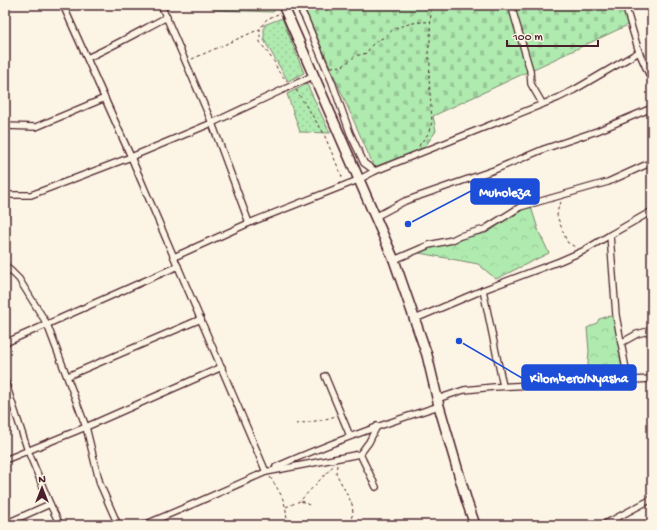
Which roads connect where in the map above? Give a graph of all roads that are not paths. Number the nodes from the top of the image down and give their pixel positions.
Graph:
1 (63, 5) edge
2 (161, 5) edge
3 (298, 5) edge
4 (511, 5) edge
5 (625, 5) edge
6 (284, 8) edge
7 (167, 17) junction
8 (639, 52) junction
9 (87, 58) junction
10 (313, 76) junction
11 (652, 81) edge
12 (105, 98) junction
13 (542, 103) junction
14 (652, 108) edge
15 (212, 123) junction
16 (5, 126) edge
17 (131, 157) junction
18 (652, 162) edge
19 (375, 171) junction
20 (358, 180) junction
21 (6, 195) edge
22 (652, 211) edge
23 (5, 216) edge
24 (375, 217) junction
25 (249, 223) junction
26 (610, 235) junction
27 (174, 257) junction
28 (394, 260) junction
29 (5, 265) edge
30 (178, 266) junction
31 (483, 290) junction
32 (201, 319) junction
33 (415, 319) junction
34 (47, 324) junction
35 (652, 330) edge
36 (5, 343) edge
37 (621, 343) junction
38 (222, 367) junction
39 (68, 376) junction
40 (325, 376) dead end
41 (652, 379) edge
42 (5, 380) edge
43 (628, 380) junction
44 (503, 386) junction
45 (438, 403) junction
46 (377, 426) junction
47 (86, 427) junction
48 (350, 436) junction
49 (28, 451) junction
50 (360, 454) junction
51 (5, 460) edge
52 (266, 472) junction
53 (376, 487) dead end
54 (652, 499) edge
55 (50, 504) junction
56 (5, 524) edge
57 (60, 525) edge
58 (118, 525) edge
59 (144, 525) edge
60 (476, 525) edge
61 (603, 525) edge

1 - 9 street
2 - 7 street
3 - 19 street
4 - 13 street
5 - 8 street
6 - 10 highway
7 - 9 street
7 - 15 street
8 - 11 street
8 - 13 street
9 - 12 street
10 - 15 street
10 - 20 highway
12 - 16 street
12 - 17 street
13 - 19 street
14 - 24 street
15 - 17 street
15 - 25 street
17 - 21 street
17 - 27 street
18 - 28 street
19 - 20 street
20 - 24 highway
20 - 25 street
21 - 23 street
22 - 26 street
24 - 28 highway
25 - 27 street
26 - 31 street
26 - 37 street
27 - 30 street
28 - 33 highway
29 - 34 street
30 - 32 street
30 - 34 street
31 - 33 street
31 - 44 street
32 - 38 street
32 - 39 street
33 - 45 highway
34 - 36 street
34 - 39 street
35 - 37 street
37 - 43 street
38 - 47 street
38 - 52 street
39 - 47 street
40 - 48 street
41 - 43 street
42 - 49 street
43 - 44 street
44 - 45 street
45 - 46 street
45 - 60 highway
46 - 48 street
46 - 50 street
47 - 49 street
47 - 58 street
48 - 52 street
49 - 51 street
49 - 55 street
50 - 52 street
50 - 53 street
52 - 59 street
54 - 61 street
55 - 56 street
55 - 57 street

